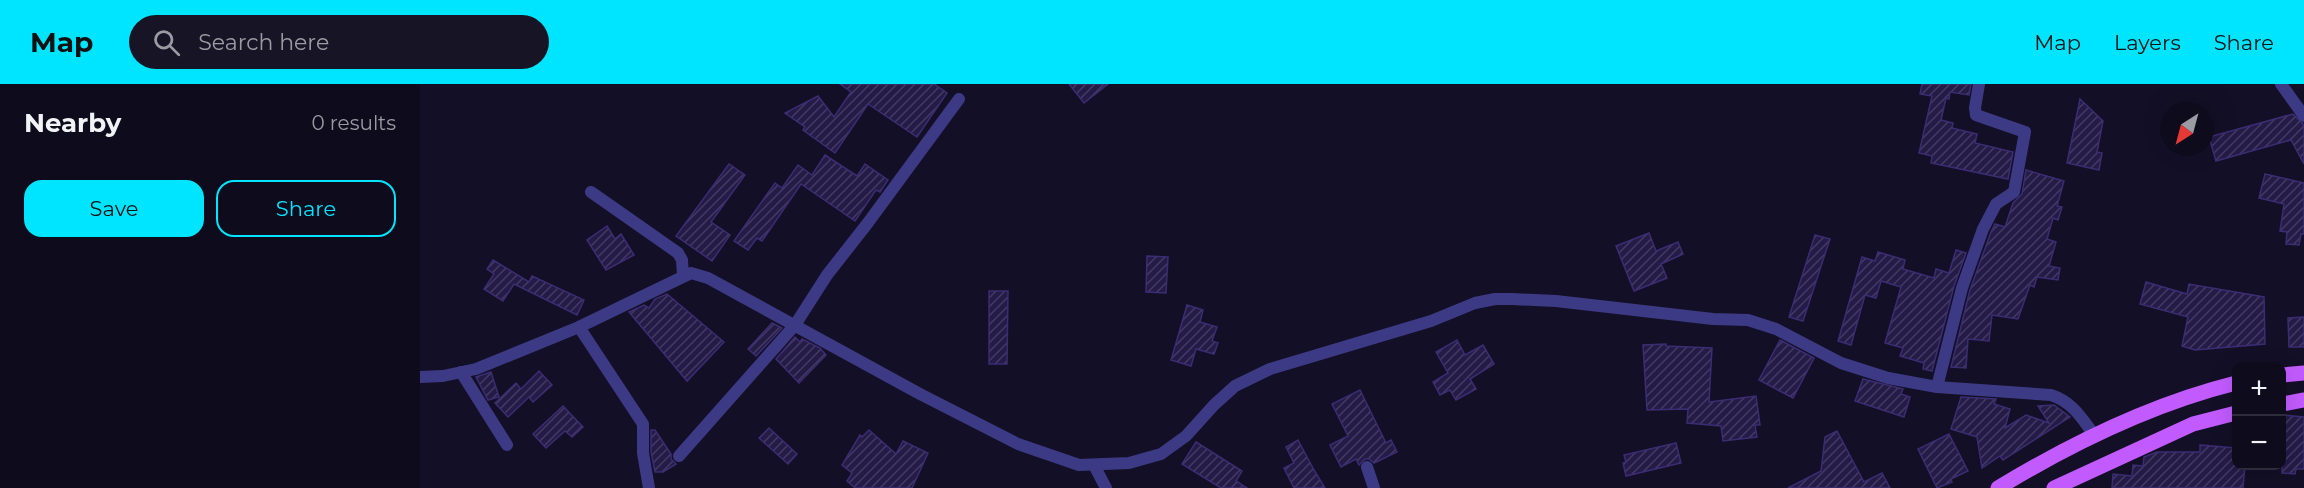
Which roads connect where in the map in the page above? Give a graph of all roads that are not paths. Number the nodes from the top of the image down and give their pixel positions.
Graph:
1 (1979, 84) edge
2 (2282, 84) edge
3 (959, 99) dead end
4 (2304, 116) edge
5 (591, 192) dead end
6 (683, 276) junction
7 (795, 325) junction
8 (579, 327) junction
9 (461, 372) junction
10 (2304, 373) edge
11 (2286, 375) edge
12 (420, 377) edge
13 (2232, 384) edge
14 (1937, 387) junction
15 (2304, 400) edge
16 (2286, 403) edge
17 (2232, 414) edge
18 (2095, 436) junction
19 (507, 446) dead end
20 (679, 456) dead end
21 (1094, 465) junction
22 (1366, 467) dead end
23 (649, 488) edge
24 (1106, 488) edge
25 (1374, 488) edge
26 (1998, 488) edge
27 (2054, 488) edge

1 - 14 street
2 - 4 street
3 - 7 street
5 - 6 street
6 - 7 street
6 - 8 street
7 - 20 street
7 - 21 street
8 - 9 street
8 - 23 street
9 - 12 street
9 - 19 street
10 - 11 main road
13 - 18 main road
14 - 18 street
14 - 21 street
15 - 16 main road
17 - 27 main road
18 - 26 main road
21 - 24 street
22 - 25 street

